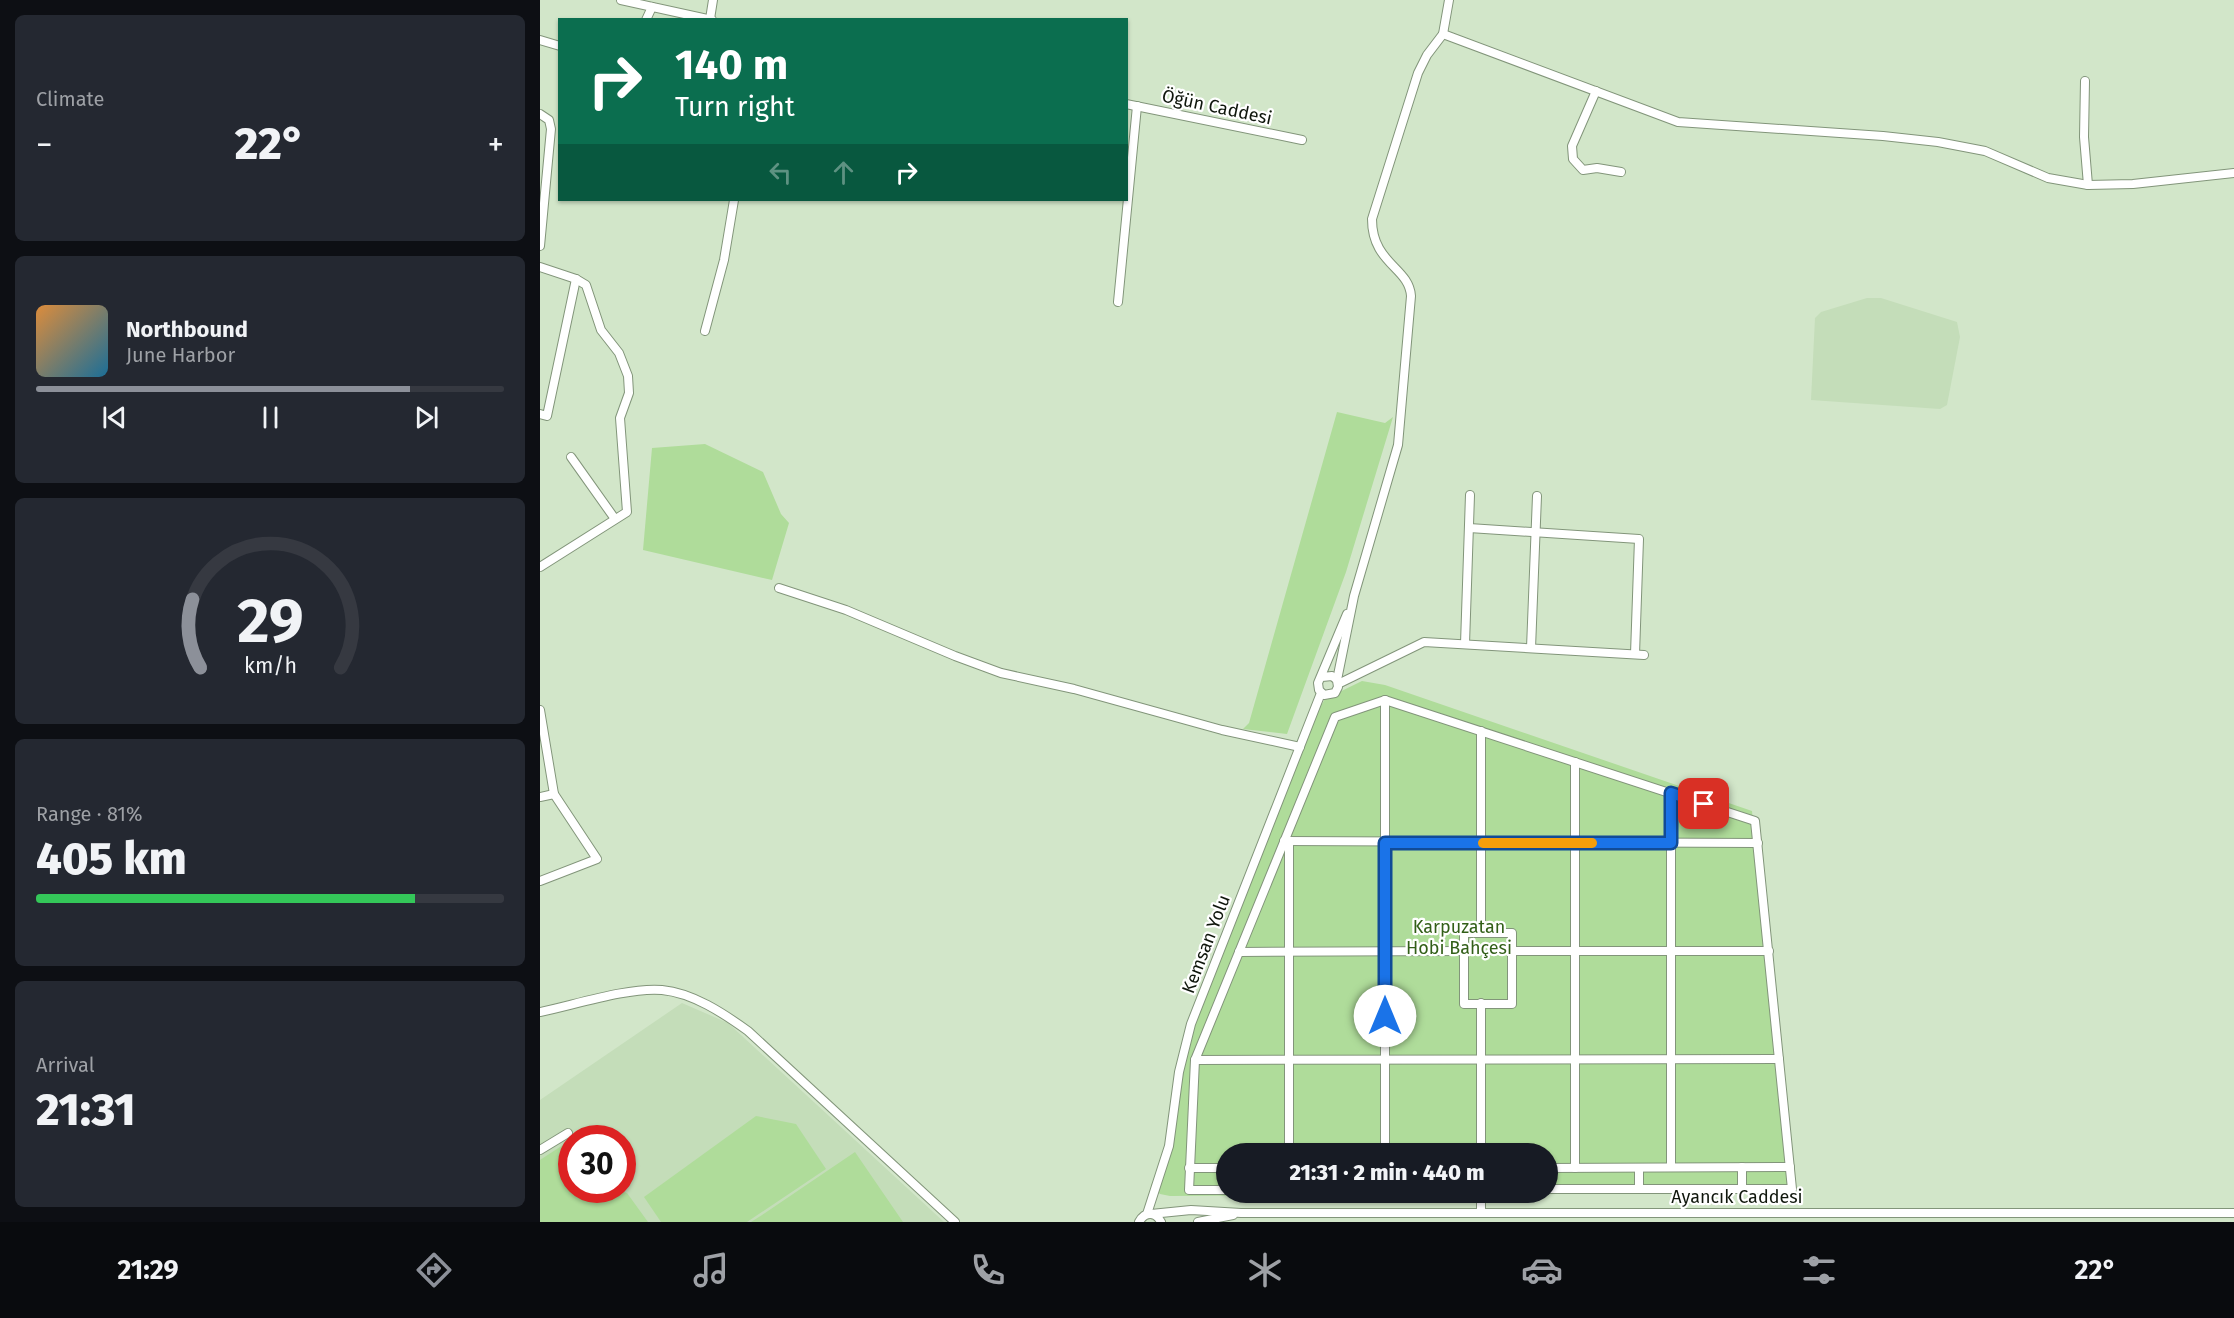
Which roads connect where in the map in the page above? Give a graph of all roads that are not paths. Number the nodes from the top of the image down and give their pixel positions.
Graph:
1 (621, 0) edge
2 (713, 0) edge
3 (1449, 0) edge
4 (652, 7) junction
5 (646, 18) edge
6 (706, 18) edge
7 (711, 18) edge
8 (1443, 34) junction
9 (540, 40) edge
10 (558, 45) edge
11 (2085, 81) dead end
12 (1596, 91) junction
13 (1128, 104) edge
14 (1137, 106) junction
15 (540, 114) edge
16 (1302, 140) dead end
17 (1621, 172) dead end
18 (2234, 173) edge
19 (2088, 185) junction
20 (1128, 199) edge
21 (734, 201) edge
22 (1128, 201) edge
23 (540, 246) edge
24 (540, 267) edge
25 (576, 279) junction
26 (1118, 302) dead end
27 (705, 331) dead end
28 (540, 414) edge
29 (571, 457) dead end
30 (1470, 495) dead end
31 (1537, 496) dead end
32 (615, 519) junction
33 (1469, 528) junction
34 (1535, 532) junction
35 (540, 567) edge
36 (778, 588) dead end
37 (1354, 596) junction
38 (1465, 644) junction
39 (1531, 648) junction
40 (1635, 654) junction
41 (1644, 655) dead end
42 (1322, 677) junction
43 (1337, 682) junction
44 (1321, 693) junction
45 (1385, 700) junction
46 (540, 710) edge
47 (1481, 731) junction
48 (1299, 747) junction
49 (1575, 762) junction
50 (1671, 793) junction
51 (554, 794) junction
52 (540, 797) edge
53 (1286, 843) junction
54 (1385, 843) junction
55 (1481, 843) junction
56 (1575, 843) junction
57 (1671, 843) junction
58 (1758, 843) junction
59 (540, 881) edge
60 (1481, 933) junction
61 (1385, 951) junction
62 (1464, 951) junction
63 (1512, 951) junction
64 (1575, 951) junction
65 (1671, 951) junction
66 (1768, 951) junction
67 (1239, 952) junction
68 (1288, 952) junction
69 (1481, 1004) junction
70 (540, 1012) edge
71 (1481, 1059) junction
72 (1575, 1059) junction
73 (1671, 1059) junction
74 (1779, 1059) junction
75 (1195, 1060) junction
76 (1288, 1060) junction
77 (1385, 1060) junction
78 (558, 1139) edge
79 (1288, 1143) edge
80 (1385, 1143) edge
81 (1481, 1143) edge
82 (540, 1150) edge
83 (1671, 1167) junction
84 (1742, 1167) junction
85 (1790, 1167) junction
86 (1189, 1168) junction
87 (1216, 1168) edge
88 (1558, 1168) edge
89 (1575, 1168) junction
90 (1639, 1168) junction
91 (1558, 1189) edge
92 (1639, 1189) junction
93 (1742, 1189) junction
94 (1216, 1190) edge
95 (1481, 1203) edge
96 (1481, 1212) junction
97 (1842, 1212) junction
98 (1903, 1213) junction
99 (1969, 1213) junction
100 (2234, 1213) edge
101 (1241, 1214) junction
102 (1143, 1218) edge
103 (2028, 1218) edge
104 (2089, 1218) edge
105 (2131, 1218) edge
106 (956, 1222) edge
107 (1161, 1222) edge
108 (1198, 1222) edge
109 (1843, 1222) edge
110 (1904, 1222) edge
111 (1970, 1222) edge

1 - 4 street
2 - 7 street
3 - 8 street
4 - 5 street
4 - 6 street
8 - 12 street
8 - 37 street
9 - 10 street
11 - 19 street
12 - 17 street
12 - 19 street
13 - 14 street, Öğün Caddesi
14 - 16 street, Öğün Caddesi
14 - 20 street
15 - 23 street
18 - 19 street
21 - 27 street
22 - 26 street
24 - 25 street
25 - 28 street
25 - 32 street
29 - 32 street
30 - 33 street
31 - 34 street
32 - 35 street
33 - 34 street
33 - 38 street
34 - 39 street
34 - 40 street
36 - 48 street
37 - 42 street
37 - 43 street
38 - 39 street
38 - 43 street
39 - 40 street
40 - 41 street
42 - 43 street
42 - 44 street
43 - 44 street
44 - 48 street, Kemsan Yolu
45 - 47 street
45 - 53 street
45 - 54 street
46 - 51 street
47 - 49 street
47 - 55 street
48 - 102 street, Kemsan Yolu
49 - 50 street
49 - 56 street
50 - 57 street
50 - 58 street
51 - 52 street
51 - 59 street
53 - 54 street
53 - 67 street
53 - 68 street
54 - 55 street
54 - 61 street
55 - 56 street
55 - 60 street
56 - 57 street
56 - 64 street
57 - 58 street
57 - 65 street
58 - 66 street
60 - 62 street
60 - 63 street
61 - 62 street
61 - 68 street
61 - 77 street
62 - 69 street
63 - 64 street
63 - 69 street
64 - 65 street
64 - 72 street
65 - 66 street
65 - 73 street
66 - 74 street
67 - 68 street
67 - 75 street
68 - 76 street
69 - 71 street
70 - 106 street
71 - 72 street
71 - 77 street
71 - 81 street
72 - 73 street
72 - 89 street
73 - 74 street
73 - 83 street
74 - 85 street
75 - 76 street
75 - 86 street
76 - 77 street
76 - 79 street
77 - 80 street
78 - 82 street
83 - 84 street
83 - 90 street
84 - 85 street
84 - 93 street
85 - 93 street
86 - 87 street
86 - 94 street
88 - 89 street
89 - 90 street
90 - 92 street
91 - 92 street
92 - 93 street
95 - 96 street
96 - 97 street, Ayancık Caddesi
96 - 101 street, Ayancık Caddesi
97 - 98 street, Ayancık Caddesi
97 - 109 street
98 - 99 street, Ayancık Caddesi
98 - 110 street
99 - 103 street, Ayancık Caddesi
99 - 111 street
100 - 105 street, Ayancık Caddesi
101 - 102 street, Ayancık Caddesi
101 - 108 street, Ayancık Caddesi
102 - 107 street
103 - 104 street, Ayancık Caddesi
104 - 105 street, Ayancık Caddesi

